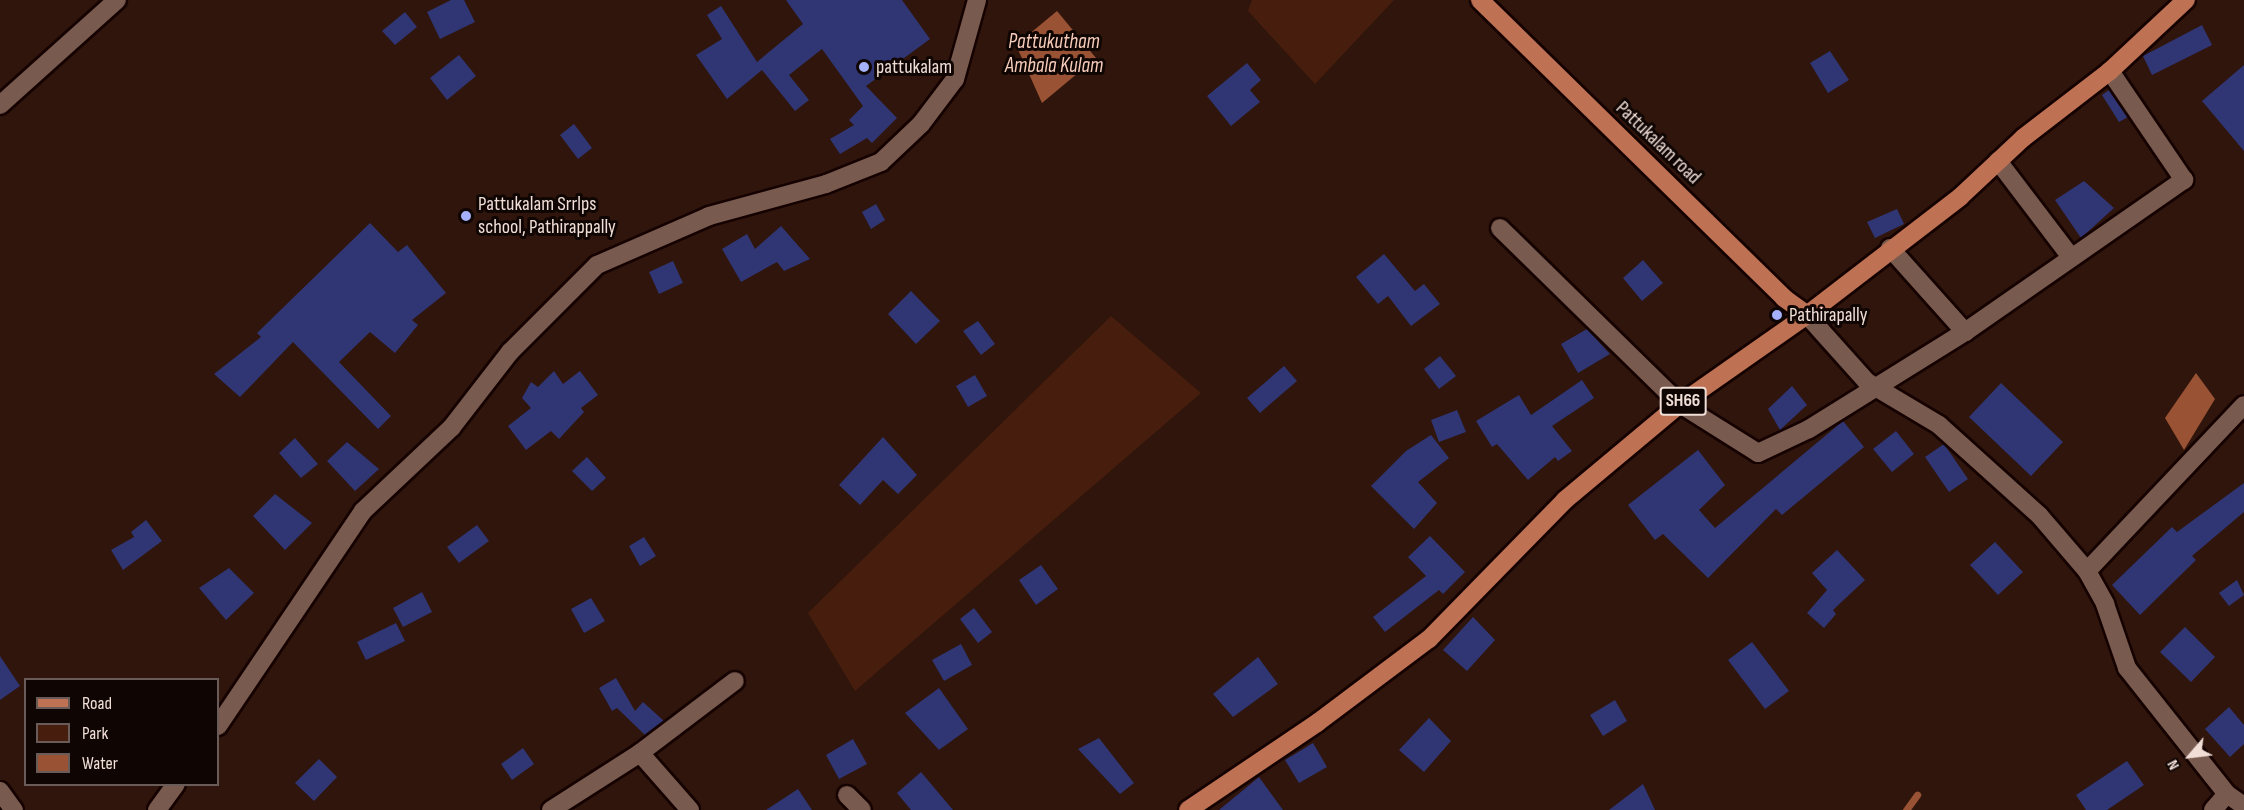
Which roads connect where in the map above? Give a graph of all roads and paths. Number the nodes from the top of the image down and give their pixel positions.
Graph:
1 (117, 0) edge
2 (977, 0) edge
3 (1480, 0) edge
4 (2186, 0) edge
5 (2110, 71) junction
6 (0, 105) edge
7 (1998, 161) junction
8 (1500, 228) dead end
9 (1890, 248) junction
10 (2071, 257) junction
11 (1807, 315) junction
12 (1965, 332) junction
13 (1876, 387) junction
14 (1680, 404) junction
15 (2244, 405) edge
16 (2087, 571) junction
17 (735, 681) dead end
18 (219, 725) edge
19 (640, 753) junction
20 (175, 786) edge
21 (0, 791) edge
22 (2227, 794) junction
23 (847, 795) dead end
24 (2244, 806) edge
25 (14, 810) edge
26 (157, 810) edge
27 (551, 810) edge
28 (690, 810) edge
29 (862, 810) edge
30 (1188, 810) edge
31 (2213, 810) edge

1 - 6 street
2 - 18 street
3 - 11 main road, Pattukalam road
4 - 5 main road, SH66
5 - 7 main road, SH66
5 - 10 street
7 - 9 main road, SH66
7 - 10 street
8 - 14 street
9 - 11 main road, SH66
9 - 12 street
10 - 12 street
11 - 13 street
11 - 14 main road, SH66
12 - 13 street
13 - 14 street
13 - 16 street
14 - 30 main road, SH66
15 - 16 street
16 - 22 street
17 - 19 street
19 - 27 street
19 - 28 street
20 - 26 street
21 - 25 street
22 - 24 street
22 - 31 street
23 - 29 street

